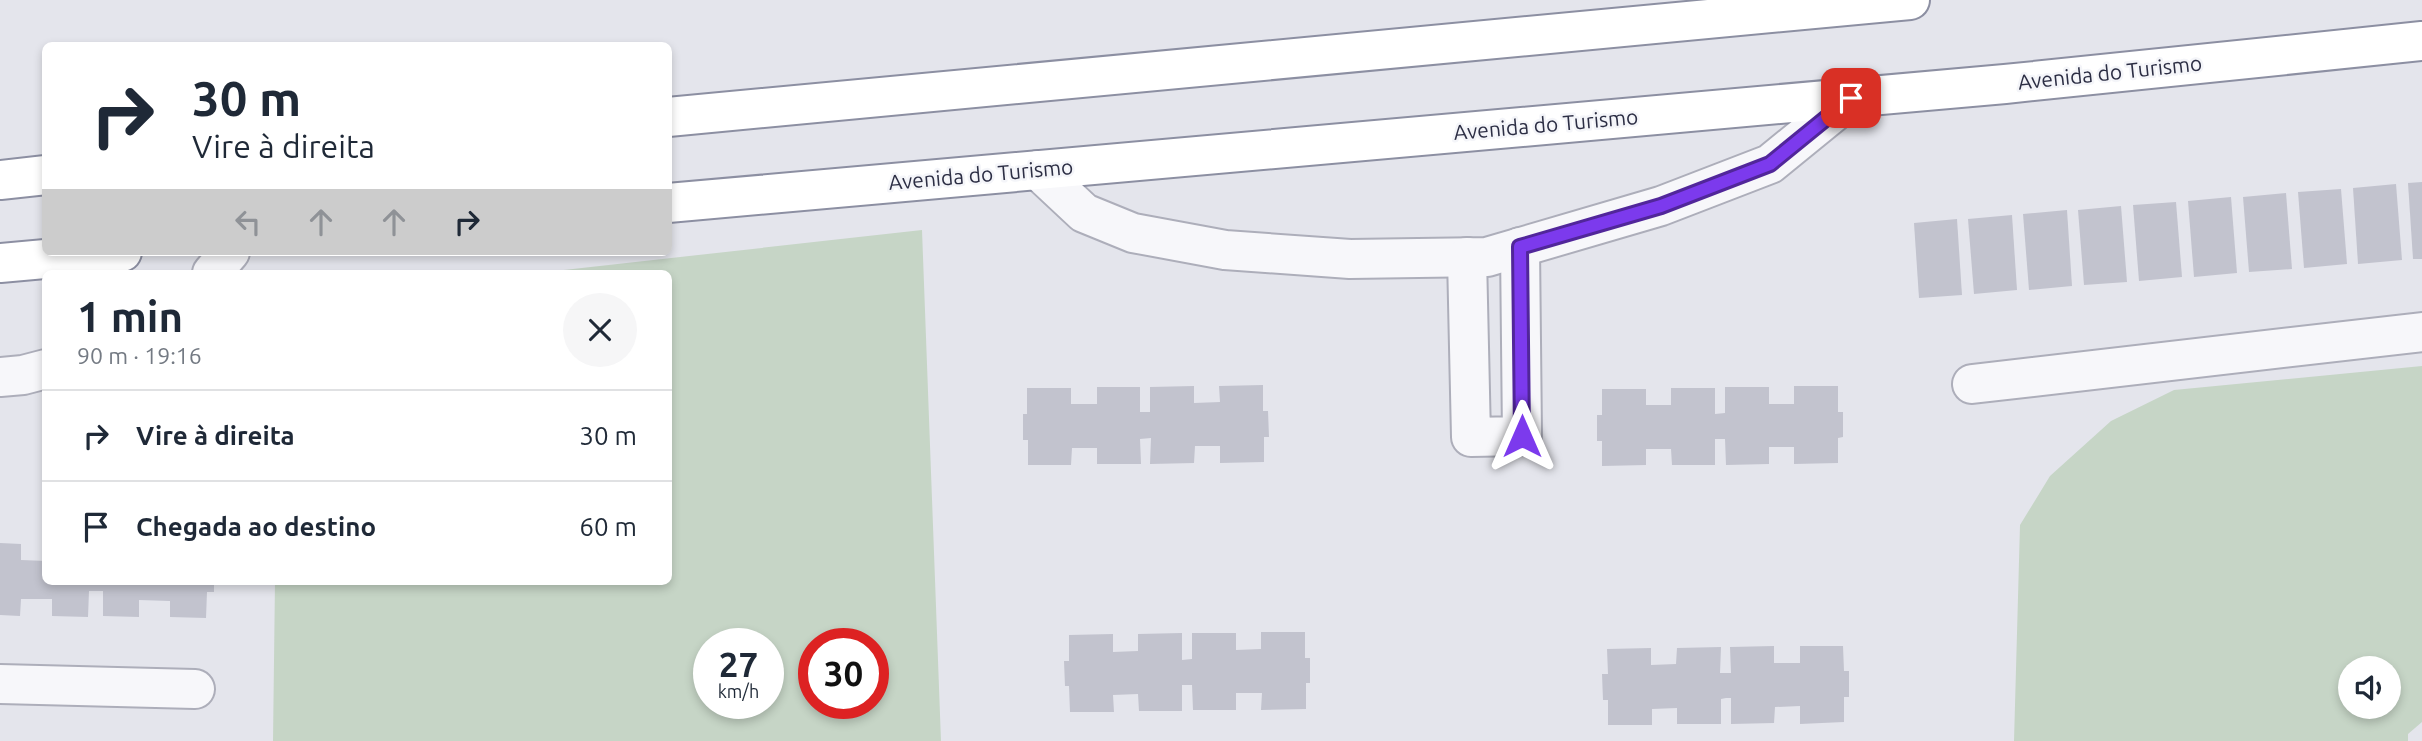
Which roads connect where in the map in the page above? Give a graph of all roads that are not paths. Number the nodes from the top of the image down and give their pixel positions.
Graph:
1 (1910, 0) edge
2 (2422, 41) edge
3 (1851, 98) junction
4 (672, 117) edge
5 (1038, 170) junction
6 (42, 175) edge
7 (0, 180) edge
8 (672, 203) edge
9 (1520, 247) junction
10 (73, 256) edge
11 (227, 256) edge
12 (1467, 257) junction
13 (0, 262) edge
14 (215, 270) edge
15 (2422, 332) edge
16 (42, 370) edge
17 (0, 377) edge
18 (1972, 384) dead end
19 (0, 684) edge
20 (195, 689) dead end

1 - 4 highway
2 - 3 highway, Avenida do Turismo
3 - 5 highway, Avenida do Turismo
3 - 9 street
5 - 8 highway, Avenida do Turismo
5 - 12 street
6 - 7 highway
9 - 12 street
9 - 12 street
10 - 13 highway
11 - 14 street
15 - 18 street
16 - 17 street
19 - 20 street

